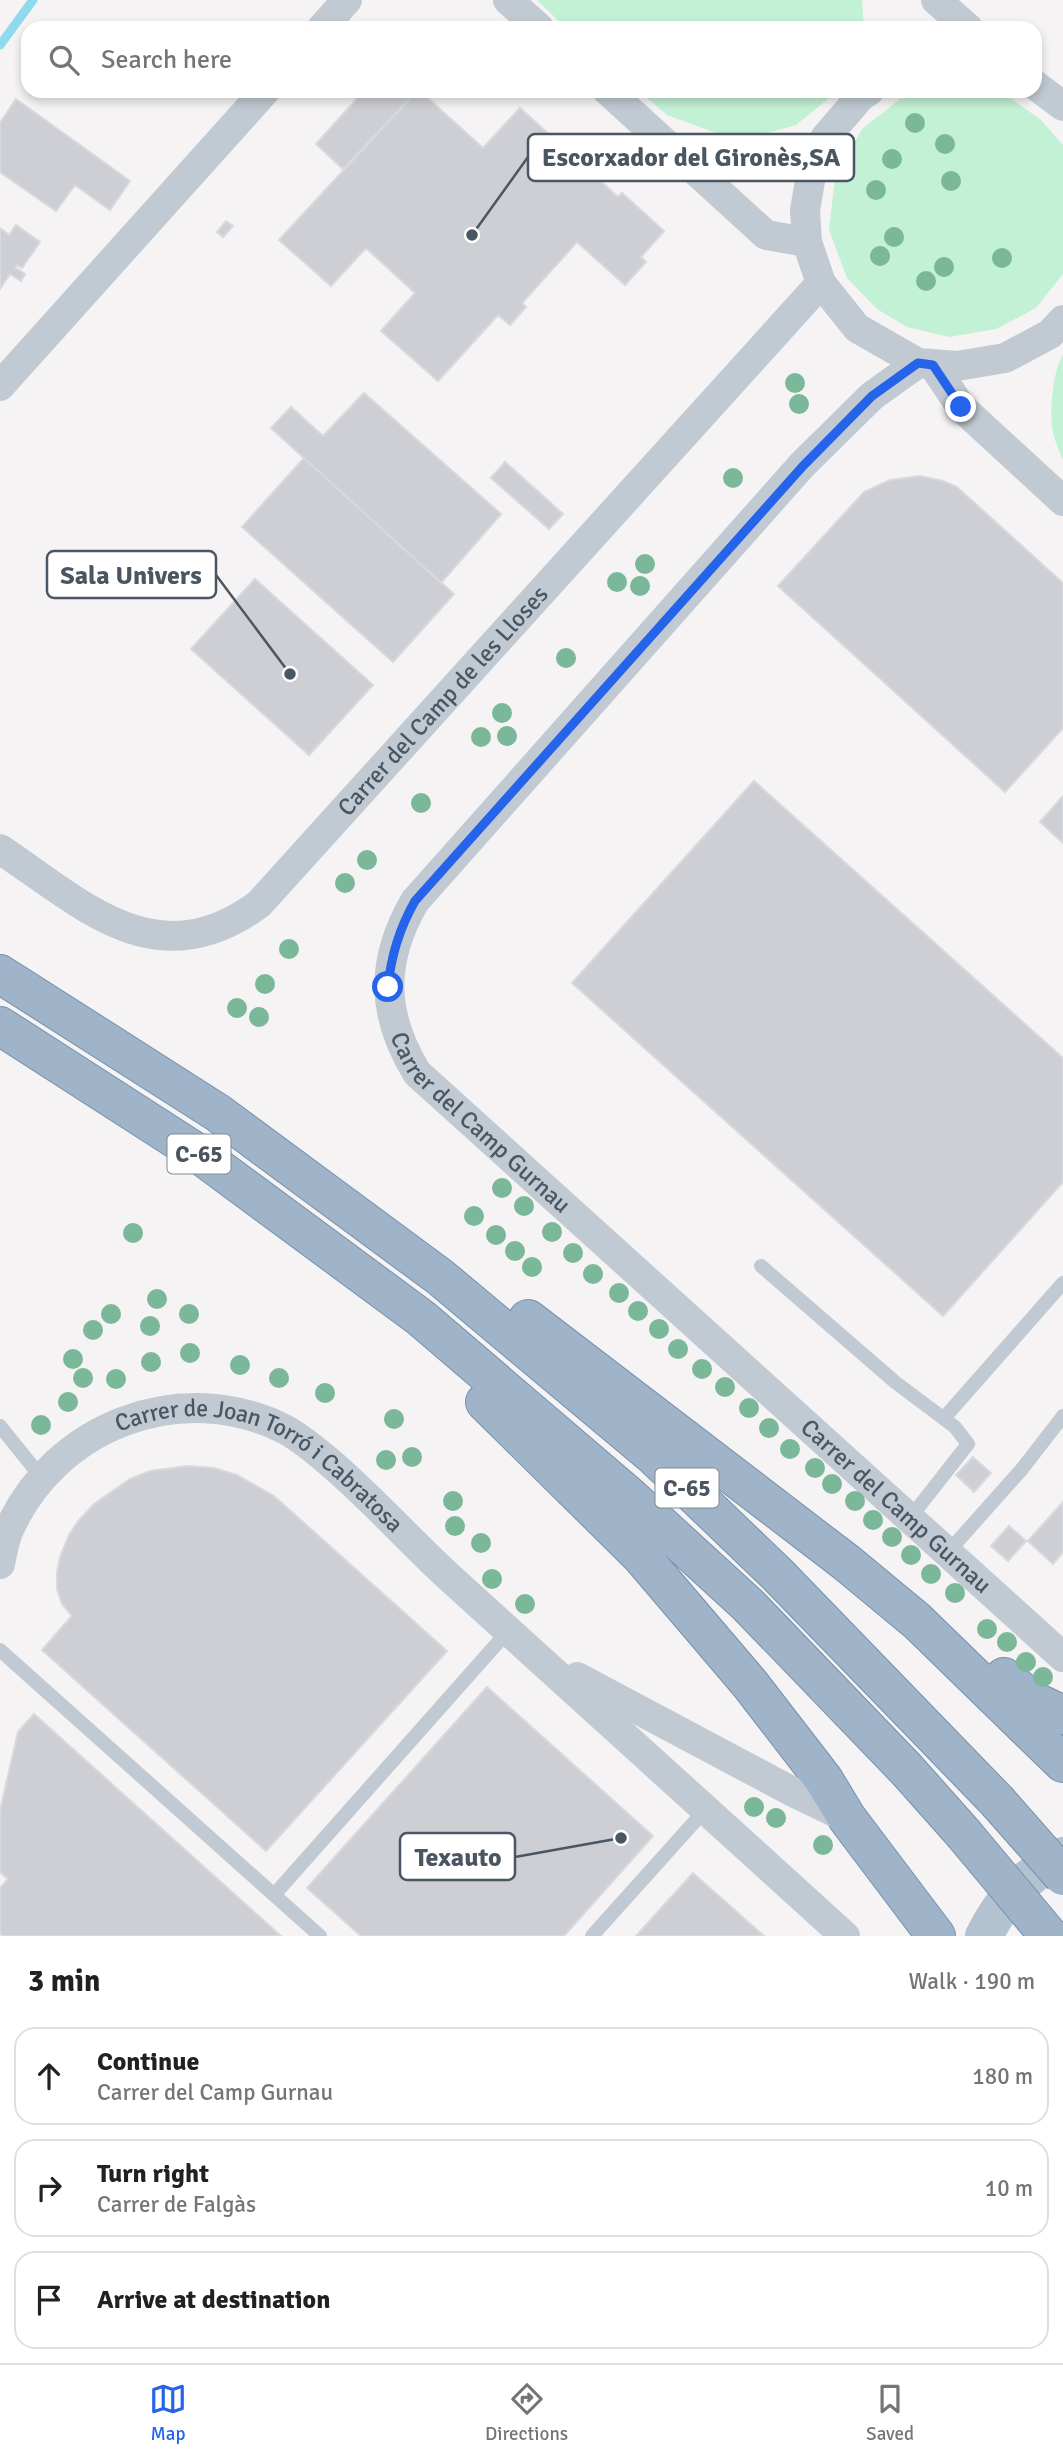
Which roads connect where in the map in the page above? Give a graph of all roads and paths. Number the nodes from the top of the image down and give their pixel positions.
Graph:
1 (347, 0) edge
2 (509, 0) edge
3 (936, 0) edge
4 (328, 21) edge
5 (532, 21) edge
6 (960, 21) edge
7 (259, 98) edge
8 (616, 98) edge
9 (860, 98) edge
10 (807, 242) junction
11 (821, 283) junction
12 (1063, 320) edge
13 (925, 364) junction
14 (0, 386) edge
15 (1063, 501) edge
16 (0, 849) edge
17 (0, 974) edge
18 (0, 1026) edge
19 (348, 1208) junction
20 (761, 1266) dead end
21 (1063, 1283) edge
22 (390, 1296) junction
23 (1063, 1416) edge
24 (943, 1418) junction
25 (0, 1426) edge
26 (717, 1465) junction
27 (41, 1477) junction
28 (910, 1518) junction
29 (948, 1552) junction
30 (0, 1564) edge
31 (509, 1630) junction
32 (0, 1650) edge
33 (539, 1657) junction
34 (1063, 1657) edge
35 (1063, 1715) edge
36 (1063, 1763) edge
37 (706, 1809) junction
38 (847, 1818) junction
39 (1063, 1856) edge
40 (1063, 1876) edge
41 (274, 1895) junction
42 (320, 1936) edge
43 (592, 1936) edge
44 (845, 1936) edge
45 (936, 1936) edge
46 (984, 1936) edge
47 (1049, 1936) edge

1 - 4 street
2 - 5 street
3 - 6 street
7 - 14 street
8 - 10 street
9 - 10 street
10 - 11 street
11 - 13 street
11 - 16 street, Carrer del Camp de les Lloses
12 - 13 street
13 - 15 street
13 - 28 street, Carrer del Camp Gurnau
17 - 19 highway, C-65
18 - 22 highway, C-65
19 - 26 highway
19 - 40 highway, C-65, bridge
20 - 24 lane
21 - 24 lane
22 - 38 highway
22 - 47 highway, C-65, bridge
23 - 29 lane
24 - 28 lane
25 - 27 lane
26 - 35 highway
26 - 36 highway
27 - 30 street, Carrer de Joan Torró i Cabratosa
27 - 31 street, Carrer de Joan Torró i Cabratosa
28 - 29 street, Carrer del Camp Gurnau
29 - 34 street, Carrer del Camp Gurnau
31 - 33 street, Carrer de Joan Torró i Cabratosa
31 - 41 lane
32 - 41 lane
33 - 37 street, Carrer de Joan Torró i Cabratosa
33 - 38 street, Carrer de Joan Torró i Cabratosa
37 - 43 lane
37 - 44 street, Carrer de Joan Torró i Cabratosa
38 - 45 highway
39 - 46 main road
41 - 42 lane

